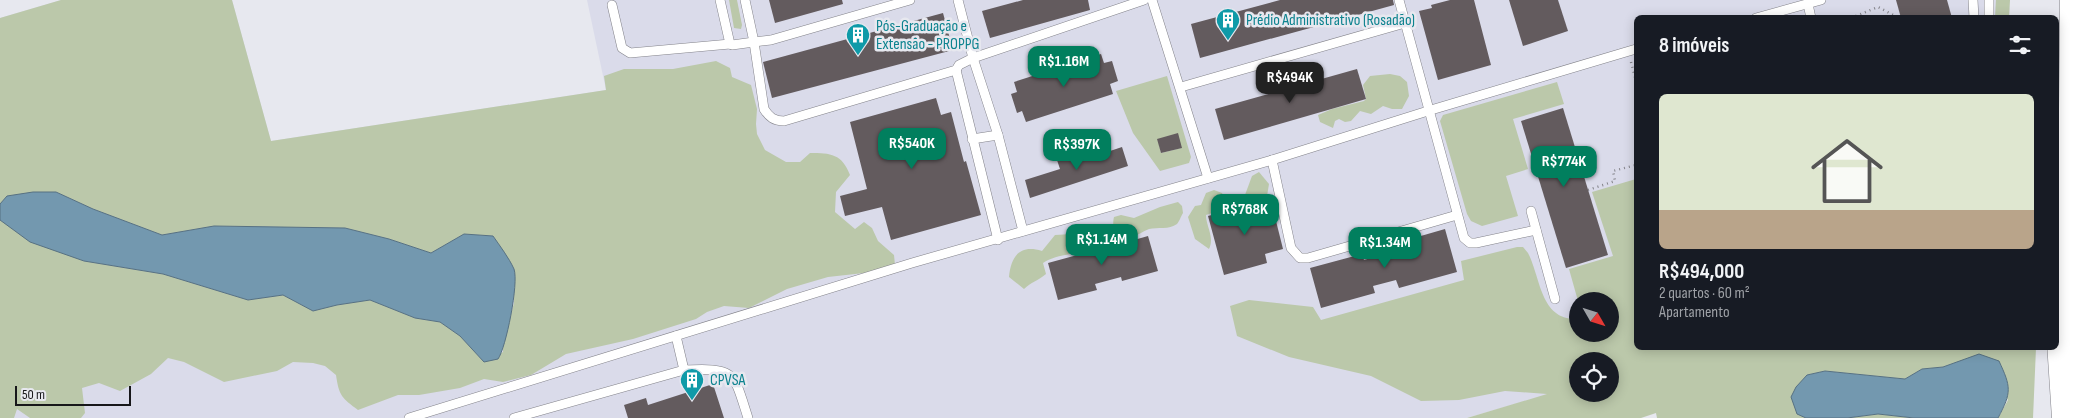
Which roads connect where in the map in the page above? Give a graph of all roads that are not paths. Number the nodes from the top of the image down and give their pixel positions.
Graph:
1 (720, 0) edge
2 (745, 0) edge
3 (910, 0) edge
4 (958, 0) edge
5 (1144, 0) edge
6 (1152, 0) edge
7 (1399, 0) edge
8 (1821, 0) edge
9 (1973, 0) edge
10 (1989, 0) edge
11 (2064, 0) edge
12 (2074, 0) edge
13 (1808, 4) junction
14 (612, 6) dead end
15 (1767, 15) edge
16 (1810, 15) edge
17 (1974, 15) edge
18 (1988, 15) edge
19 (1406, 23) junction
20 (2072, 37) junction
21 (754, 42) junction
22 (730, 44) junction
23 (1634, 50) edge
24 (973, 58) junction
25 (956, 70) junction
26 (1180, 87) junction
27 (1431, 110) junction
28 (998, 134) junction
29 (972, 139) junction
30 (1272, 160) junction
31 (1208, 178) junction
32 (1531, 211) dead end
33 (1457, 215) junction
34 (1536, 230) junction
35 (1023, 231) junction
36 (998, 240) junction
37 (1555, 298) dead end
38 (676, 336) junction
39 (2060, 342) junction
40 (2059, 349) edge
41 (2059, 350) edge
42 (684, 370) junction
43 (409, 418) edge
44 (514, 418) edge
45 (748, 418) edge
46 (2049, 418) edge
47 (2066, 418) edge

1 - 22 lane
2 - 21 lane
3 - 21 lane
4 - 24 lane
5 - 24 lane
6 - 26 lane
7 - 19 lane
8 - 13 lane
9 - 17 lane
10 - 18 lane
11 - 20 lane
12 - 20 main road
13 - 15 lane
13 - 16 lane
14 - 22 lane
19 - 26 lane
19 - 27 lane
20 - 39 main road
21 - 22 lane
21 - 25 lane
23 - 27 lane
24 - 25 lane
24 - 28 lane
25 - 29 lane
26 - 31 lane
27 - 30 lane
27 - 33 lane
28 - 29 lane
28 - 35 lane
29 - 36 lane
30 - 31 lane
30 - 33 lane
31 - 35 lane
32 - 34 lane
33 - 34 lane
34 - 37 lane
35 - 36 lane
36 - 38 lane
38 - 42 lane
38 - 43 lane
39 - 40 main road
39 - 47 main road
41 - 46 main road
42 - 44 lane
42 - 45 lane

